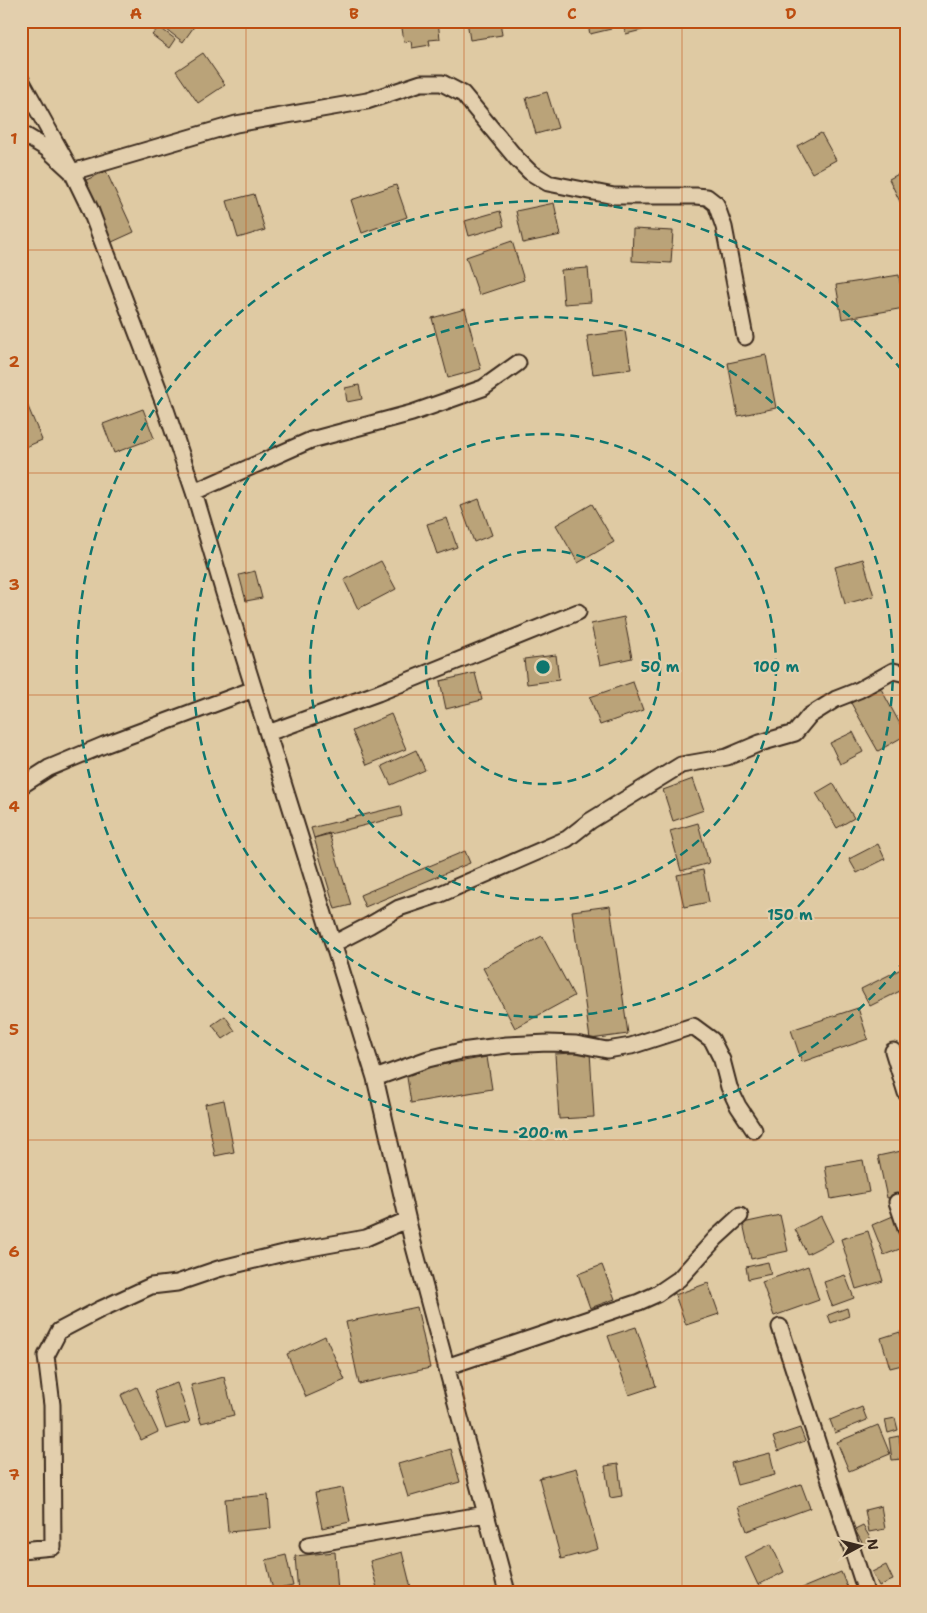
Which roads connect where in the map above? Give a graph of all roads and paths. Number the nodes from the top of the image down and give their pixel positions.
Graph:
1 (21, 80) edge
2 (21, 133) edge
3 (72, 172) junction
4 (745, 337) dead end
5 (518, 363) dead end
6 (194, 492) junction
7 (578, 612) dead end
8 (906, 674) edge
9 (254, 689) junction
10 (268, 734) junction
11 (21, 786) edge
12 (333, 944) junction
13 (893, 1051) dead end
14 (375, 1078) junction
15 (906, 1093) edge
16 (754, 1130) dead end
17 (897, 1202) dead end
18 (740, 1216) dead end
19 (407, 1220) junction
20 (906, 1229) edge
21 (780, 1327) dead end
22 (446, 1367) junction
23 (486, 1514) junction
24 (308, 1545) dead end
25 (21, 1550) edge
26 (508, 1592) edge
27 (866, 1592) edge

1 - 3 street
2 - 3 street
3 - 4 street
3 - 6 street
5 - 6 street
6 - 9 street
7 - 10 street
8 - 12 street
9 - 10 street
9 - 11 street
10 - 12 street
12 - 14 street
13 - 15 street
14 - 16 street
14 - 19 street
17 - 20 street
18 - 22 street
19 - 22 street
19 - 25 street
21 - 27 street
22 - 23 street
23 - 24 street
23 - 26 street

